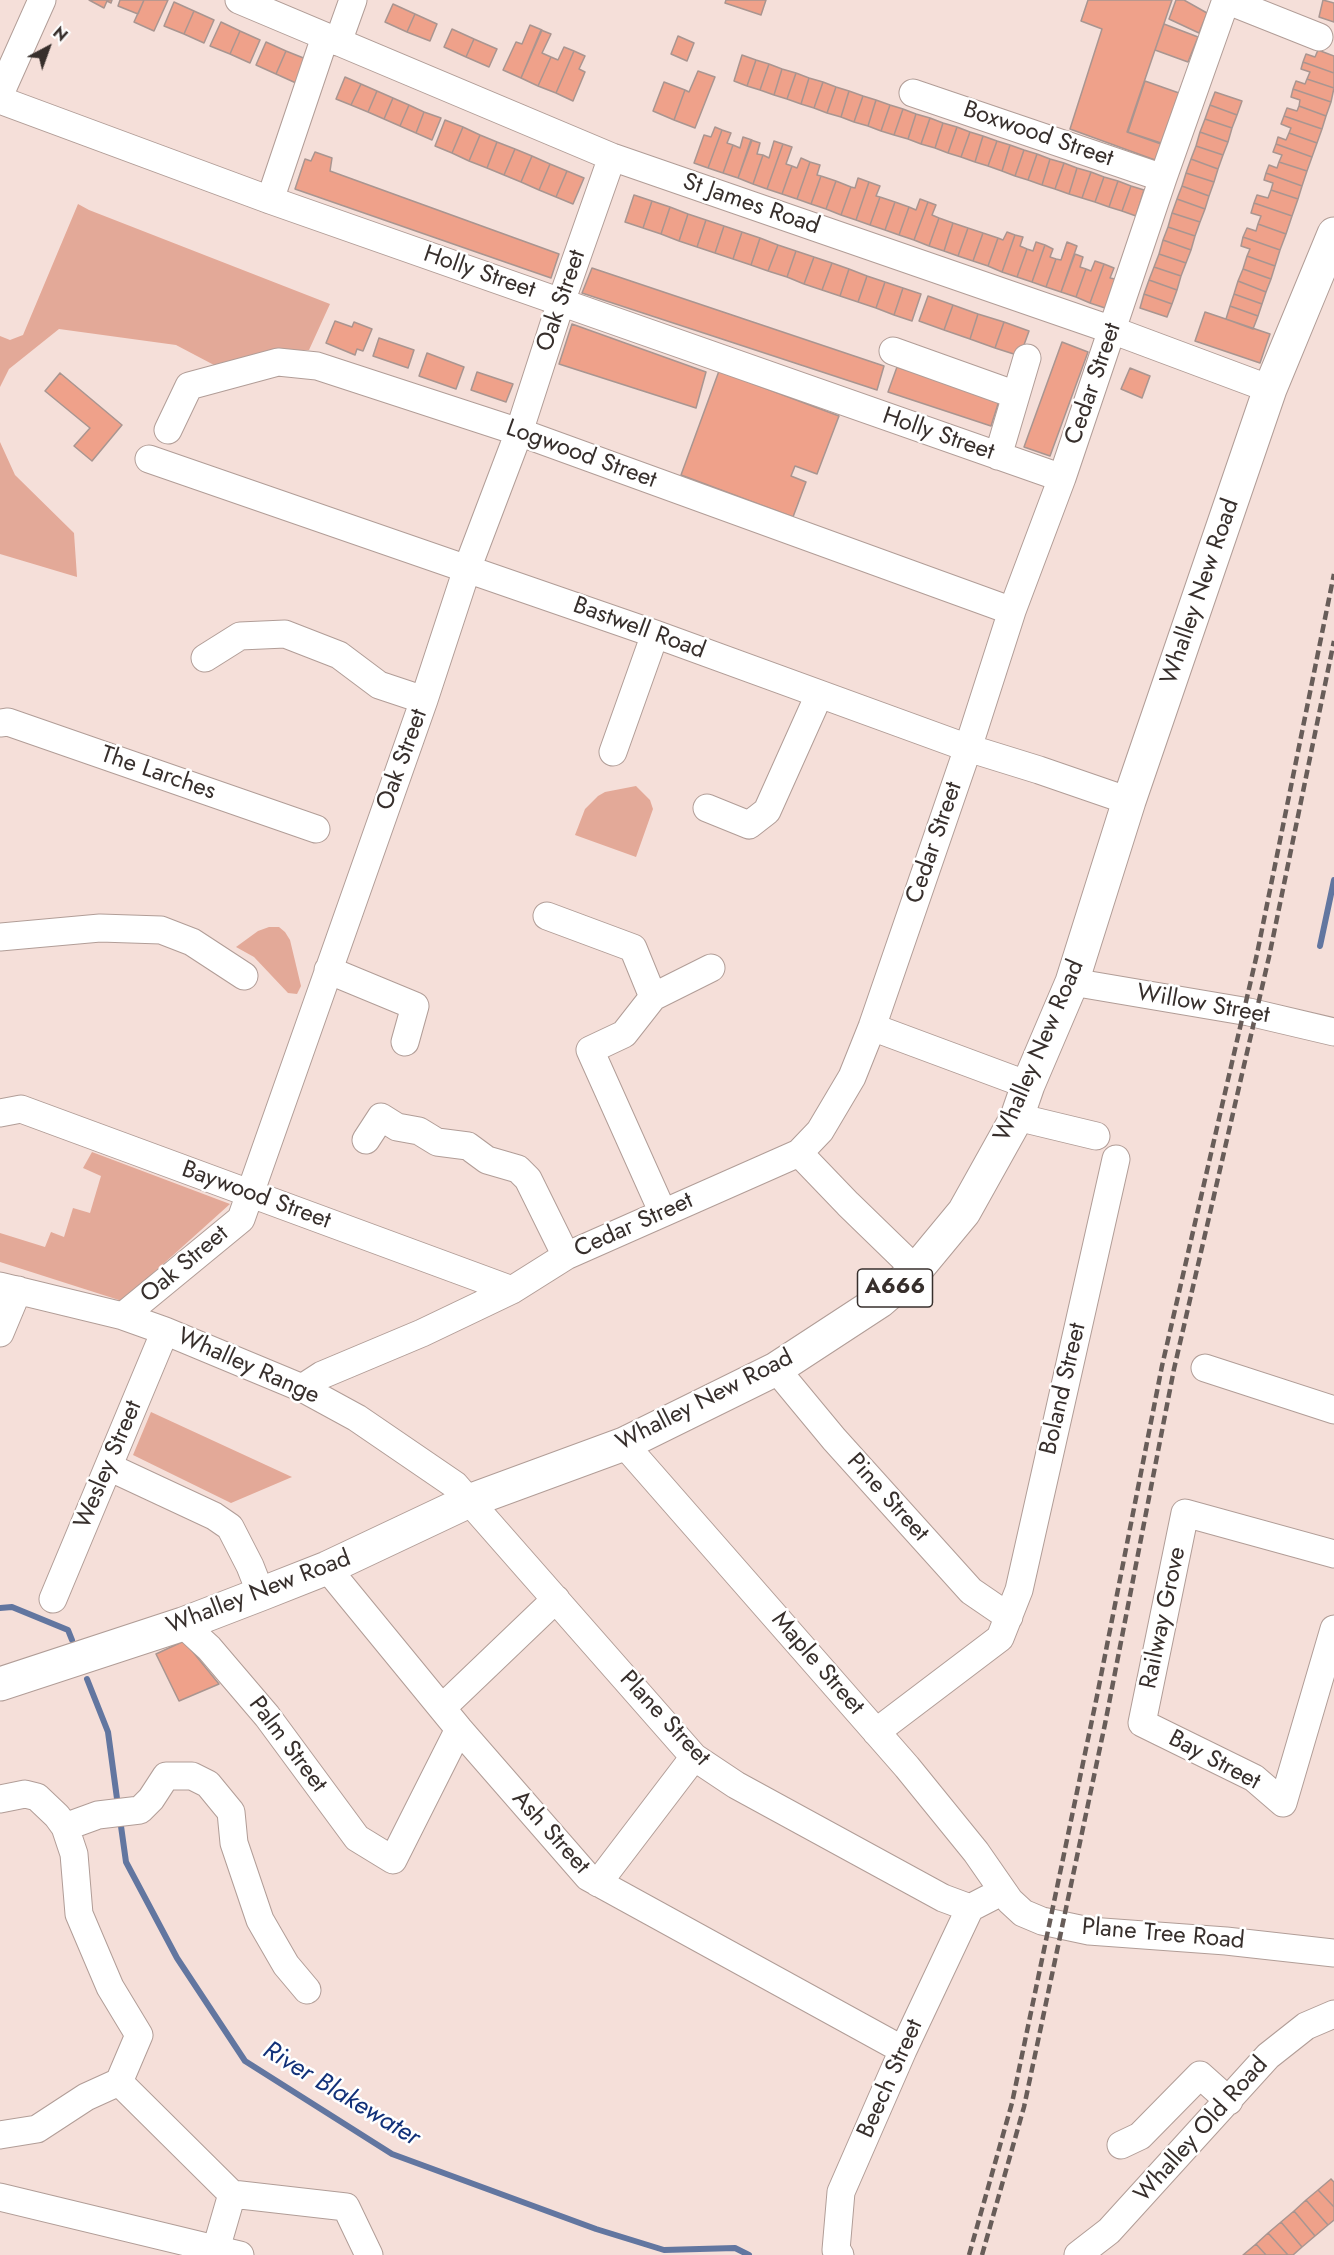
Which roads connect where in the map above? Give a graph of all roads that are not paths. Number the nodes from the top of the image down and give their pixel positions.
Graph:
1 (42, 0) edge
2 (239, 0) edge
3 (353, 0) edge
4 (1226, 0) edge
5 (1319, 37) dead end
6 (331, 40) junction
7 (3, 80) edge
8 (913, 93) dead end
9 (0, 100) edge
10 (612, 157) junction
11 (1163, 177) junction
12 (270, 200) junction
13 (1334, 234) edge
14 (561, 302) junction
15 (1112, 330) junction
16 (893, 351) dead end
17 (1027, 358) dead end
18 (1270, 389) junction
19 (1016, 395) junction
20 (168, 430) dead end
21 (519, 432) junction
22 (998, 456) junction
23 (149, 459) dead end
24 (1062, 478) junction
25 (467, 569) junction
26 (1012, 610) junction
27 (655, 634) junction
28 (206, 657) dead end
29 (819, 694) junction
30 (424, 700) junction
31 (0, 723) edge
32 (968, 748) junction
33 (613, 752) dead end
34 (1129, 801) junction
35 (707, 808) dead end
36 (316, 829) dead end
37 (547, 916) dead end
38 (0, 937) edge
39 (711, 968) dead end
40 (328, 970) junction
41 (244, 976) dead end
42 (1072, 982) junction
43 (653, 998) junction
44 (872, 1027) junction
45 (1334, 1032) edge
46 (405, 1042) dead end
47 (1028, 1085) junction
48 (0, 1113) edge
49 (1017, 1117) junction
50 (1096, 1136) dead end
51 (366, 1140) dead end
52 (800, 1153) junction
53 (1116, 1159) dead end
54 (249, 1193) junction
55 (663, 1214) junction
56 (566, 1256) junction
57 (916, 1270) junction
58 (9, 1288) edge
59 (512, 1290) junction
60 (123, 1316) junction
61 (165, 1330) junction
62 (0, 1333) edge
63 (1205, 1368) dead end
64 (776, 1369) junction
65 (302, 1388) junction
66 (1334, 1410) edge
67 (624, 1444) junction
68 (109, 1467) junction
69 (469, 1501) junction
70 (1334, 1554) edge
71 (327, 1568) junction
72 (261, 1594) junction
73 (53, 1599) dead end
74 (556, 1599) junction
75 (1009, 1617) junction
76 (183, 1624) junction
77 (1334, 1629) edge
78 (0, 1684) edge
79 (442, 1708) junction
80 (1142, 1723) joint
81 (459, 1729) junction
82 (876, 1732) junction
83 (694, 1757) junction
84 (0, 1799) edge
85 (65, 1827) junction
86 (598, 1883) junction
87 (1003, 1891) junction
88 (970, 1908) junction
89 (1334, 1953) edge
90 (307, 1978) dead end
91 (1334, 2014) edge
92 (903, 2050) junction
93 (119, 2082) junction
94 (1229, 2101) junction
95 (0, 2135) edge
96 (1121, 2145) dead end
97 (232, 2194) junction
98 (0, 2197) edge
99 (228, 2252) edge
100 (369, 2255) edge
101 (840, 2255) edge
102 (1078, 2255) edge

1 - 7 street
2 - 6 street, St James Road
3 - 6 street
4 - 5 street
4 - 11 street, Cedar Street
6 - 10 street, St James Road
6 - 12 street
8 - 11 street, Boxwood Street
9 - 12 street, Holly Street
10 - 14 street, Oak Street
10 - 15 street, St James Road
11 - 15 street, Cedar Street
12 - 14 street, Holly Street
13 - 18 highway, Whalley New Road / A666
14 - 21 street, Oak Street
14 - 22 street, Holly Street
15 - 18 street, St James Road
15 - 24 street, Cedar Street
16 - 19 street
17 - 19 street
18 - 34 highway, Whalley New Road / A666
19 - 22 street
20 - 21 street, Logwood Street
21 - 25 street, Oak Street
21 - 26 street, Logwood Street
22 - 24 street, Holly Street
23 - 25 street, Bastwell Road
24 - 26 street, Cedar Street
25 - 27 street, Bastwell Road
25 - 30 street, Oak Street
26 - 32 street, Cedar Street
27 - 29 street, Bastwell Road
27 - 33 street
28 - 30 street
29 - 32 street, Bastwell Road
29 - 35 street
30 - 40 street, Oak Street
31 - 36 street, The Larches
32 - 34 street, Bastwell Road
32 - 44 street, Cedar Street
34 - 42 highway, Whalley New Road / A666
37 - 43 street
38 - 41 street
39 - 43 street
40 - 46 street
40 - 54 street, Oak Street
42 - 45 street, Willow Street
42 - 47 highway, Whalley New Road / A666
43 - 55 street
44 - 47 street
44 - 52 street, Cedar Street
47 - 49 highway, Whalley New Road / A666
48 - 54 street, Baywood Street
49 - 50 street
49 - 57 highway, Whalley New Road / A666
51 - 56 street
52 - 55 street, Cedar Street
52 - 57 street
53 - 75 street, Boland Street
54 - 59 street, Baywood Street
54 - 60 street, Oak Street
55 - 56 street, Cedar Street
56 - 59 street, Cedar Street
57 - 64 highway, Whalley New Road / A666
58 - 60 street, Whalley Range
58 - 62 street
59 - 65 street, Cedar Street
60 - 61 street, Whalley Range
61 - 65 street, Whalley Range
61 - 68 street, Wesley Street
63 - 66 street
64 - 67 highway, Whalley New Road / A666
64 - 75 street, Pine Street
65 - 69 street, Whalley Range
67 - 69 highway, Whalley New Road / A666
67 - 82 street, Maple Street
68 - 72 street
68 - 73 street, Wesley Street
69 - 71 highway, Whalley New Road / A666
69 - 74 street, Plane Street
70 - 80 street, Railway Grove
71 - 72 highway, Whalley New Road / A666
71 - 79 street, Ash Street
72 - 76 highway, Whalley New Road / A666
74 - 79 street
74 - 83 street, Plane Street
75 - 82 street, Boland Street
76 - 78 highway, Whalley New Road / A666
76 - 81 street, Palm Street
77 - 80 street, Bay Street
79 - 81 street, Ash Street
81 - 86 street, Ash Street
82 - 87 street, Maple Street
83 - 86 street
83 - 88 street, Plane Street
84 - 85 street
85 - 90 street
85 - 93 street
86 - 92 street, Ash Street
87 - 88 street
87 - 89 street, Plane Tree Road
88 - 92 street, Beech Street
91 - 94 street, Whalley Old Road
92 - 101 street, Beech Street
93 - 95 street
93 - 97 street
94 - 96 street
94 - 102 street, Whalley Old Road
97 - 99 street
97 - 100 street
98 - 99 street

